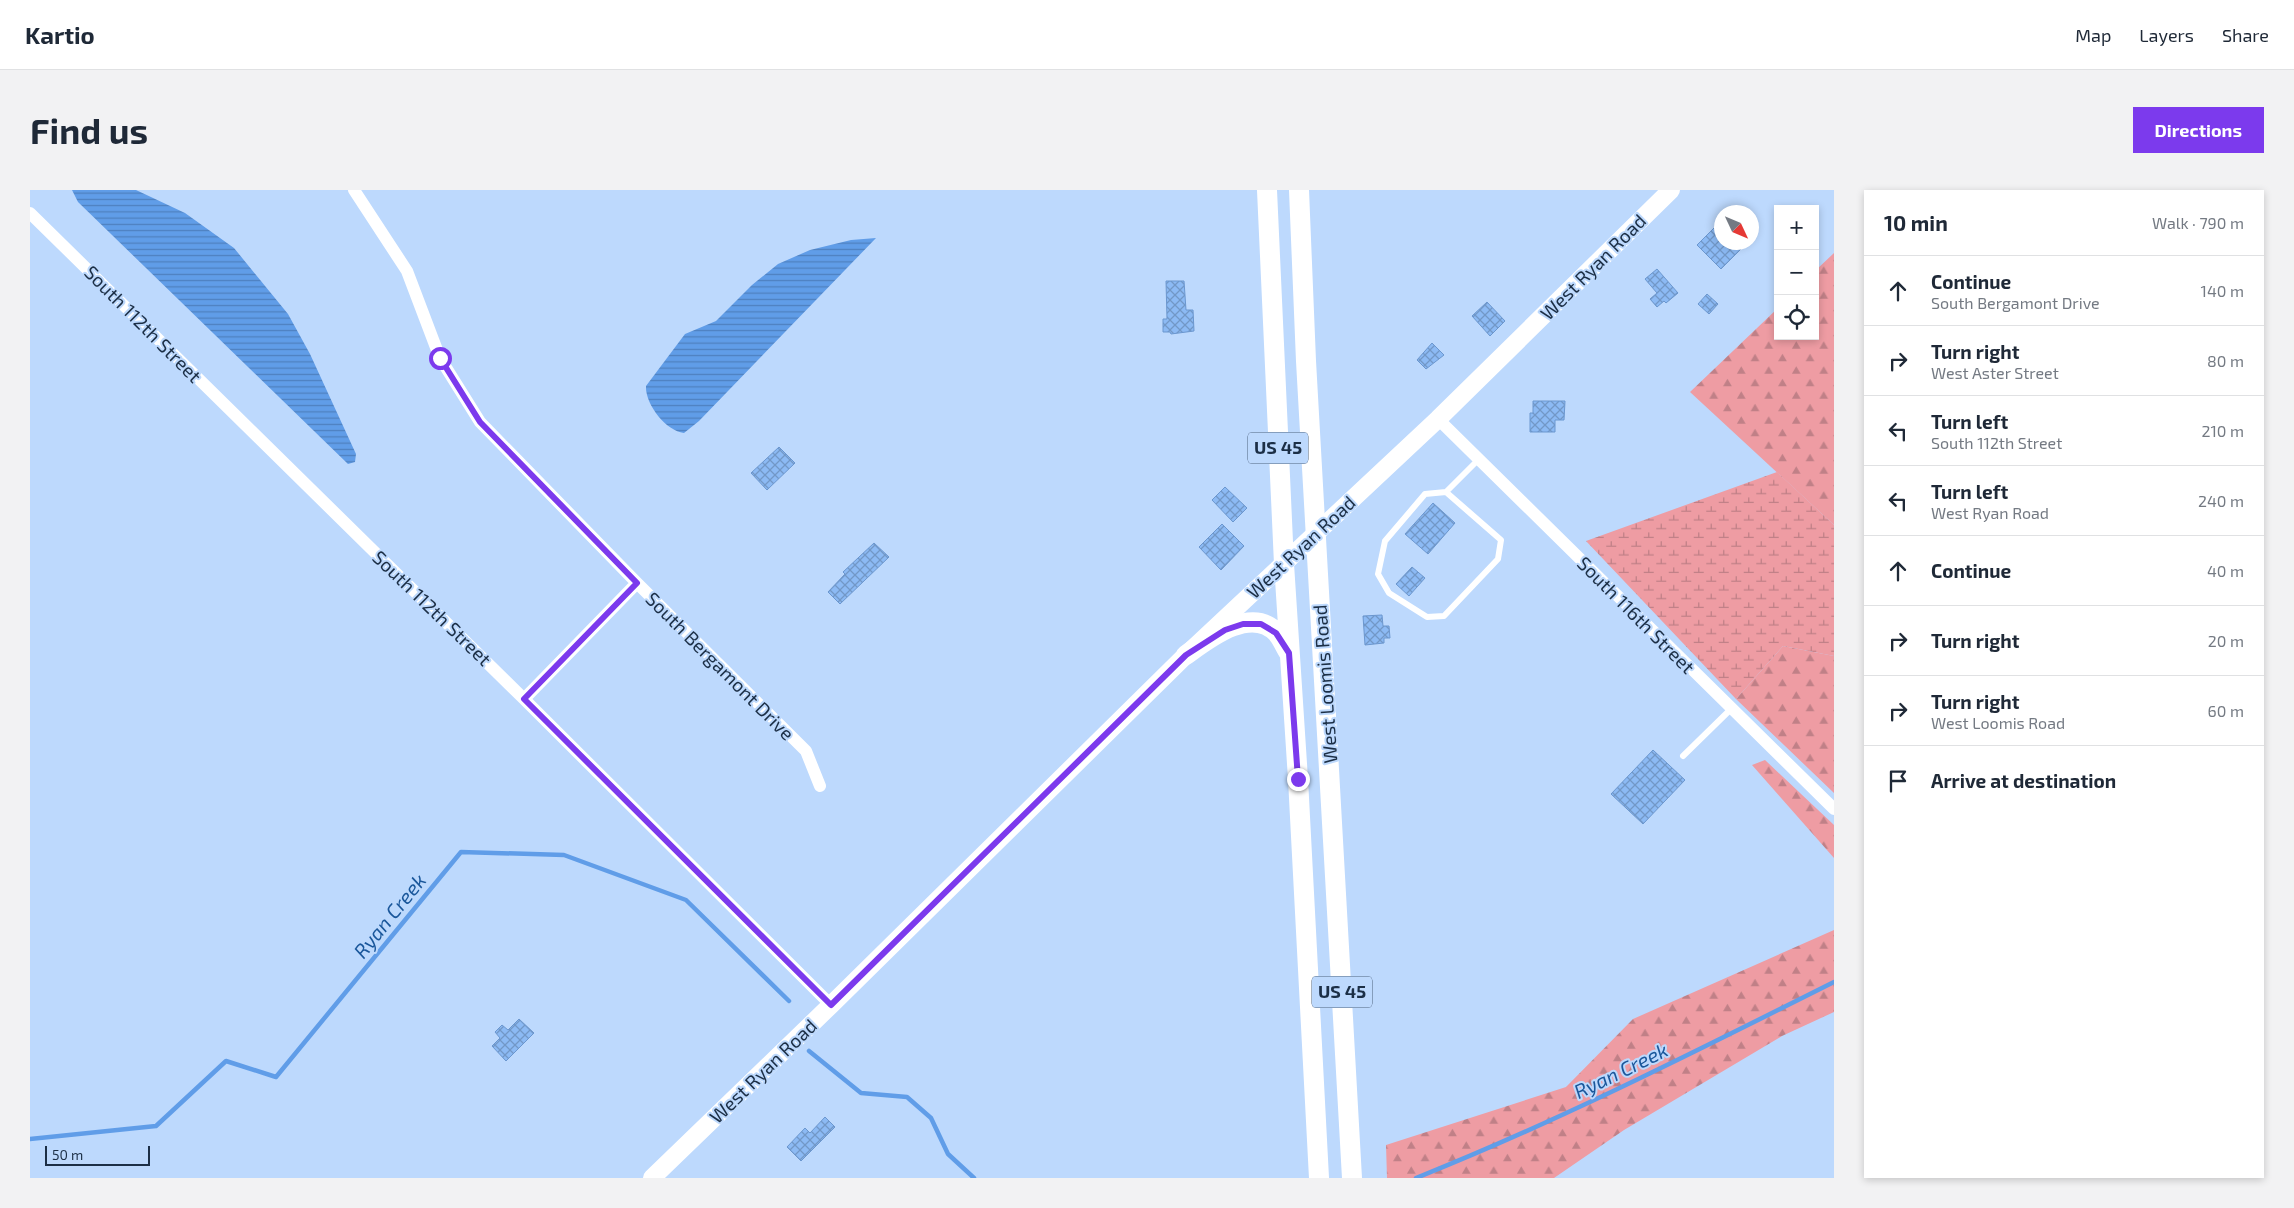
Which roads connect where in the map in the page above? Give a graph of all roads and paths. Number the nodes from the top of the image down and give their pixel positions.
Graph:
1 (354, 190) edge
2 (1267, 190) edge
3 (1299, 190) edge
4 (1671, 190) edge
5 (30, 213) edge
6 (1300, 238) junction
7 (1268, 241) junction
8 (1438, 419) junction
9 (1479, 459) junction
10 (1446, 492) junction
11 (1316, 533) junction
12 (1284, 564) junction
13 (637, 583) junction
14 (1289, 653) junction
15 (1186, 655) junction
16 (524, 699) junction
17 (1731, 709) junction
18 (1683, 756) dead end
19 (820, 786) dead end
20 (1834, 809) edge
21 (831, 1005) junction
22 (1343, 1018) junction
23 (1310, 1022) junction
24 (652, 1178) edge
25 (1319, 1178) edge
26 (1352, 1178) edge

1 - 13 street, South Bergamont Drive
2 - 7 main road, West Loomis Road / US 45
3 - 6 main road, West Loomis Road / US 45
4 - 8 street, West Ryan Road
5 - 16 street, South 112th Street
6 - 7 main road
6 - 11 main road, West Loomis Road / US 45
7 - 12 main road, West Loomis Road / US 45
8 - 9 street, South 116th Street
8 - 11 street, West Ryan Road
9 - 10 lane
9 - 17 street, South 116th Street
10 - 10 lane
11 - 12 street, West Ryan Road
11 - 22 main road, West Loomis Road / US 45
12 - 14 main road, West Loomis Road / US 45
12 - 15 street, West Ryan Road
13 - 16 street
13 - 19 street, South Bergamont Drive
14 - 15 main road
14 - 23 main road, West Loomis Road / US 45
15 - 21 street, West Ryan Road
16 - 21 street, South 112th Street
17 - 18 lane
17 - 20 street, South 116th Street
21 - 24 street, West Ryan Road
22 - 23 main road
22 - 26 main road, West Loomis Road / US 45
23 - 25 main road, West Loomis Road / US 45

